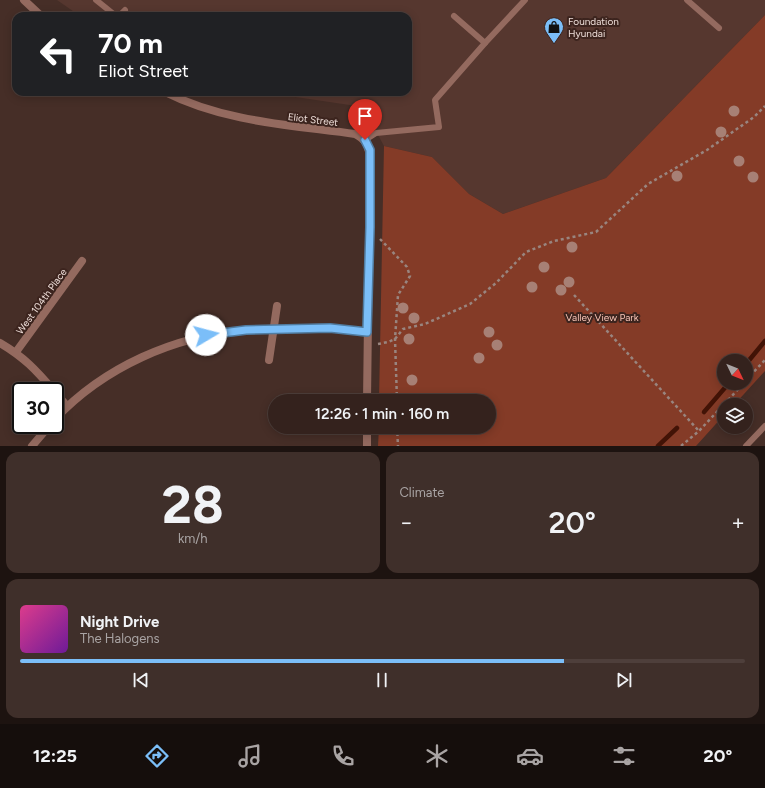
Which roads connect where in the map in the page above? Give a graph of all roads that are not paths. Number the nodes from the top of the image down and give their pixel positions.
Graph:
1 (24, 0) edge
2 (96, 0) edge
3 (525, 0) edge
4 (687, 0) edge
5 (37, 12) edge
6 (111, 12) edge
7 (454, 16) dead end
8 (719, 28) dead end
9 (484, 43) junction
10 (176, 96) edge
11 (365, 140) junction
12 (82, 261) dead end
13 (277, 306) dead end
14 (273, 330) junction
15 (367, 332) junction
16 (0, 343) edge
17 (16, 352) junction
18 (269, 360) dead end
19 (46, 382) edge
20 (367, 394) edge
21 (64, 402) edge
22 (67, 406) junction
23 (64, 409) edge
24 (765, 426) edge
25 (42, 434) edge
26 (367, 434) edge
27 (32, 446) edge
28 (367, 446) edge
29 (746, 446) edge

1 - 5 street
2 - 6 lane
3 - 9 lane
4 - 8 lane
7 - 9 lane
9 - 11 lane
10 - 11 street, Eliot Street
11 - 15 street
12 - 17 street, West 104th Place
13 - 14 street
14 - 15 street
14 - 18 street
14 - 22 street
15 - 20 street
16 - 17 street
17 - 19 street
21 - 22 street
22 - 23 street
24 - 29 lane
25 - 27 street
26 - 28 street

